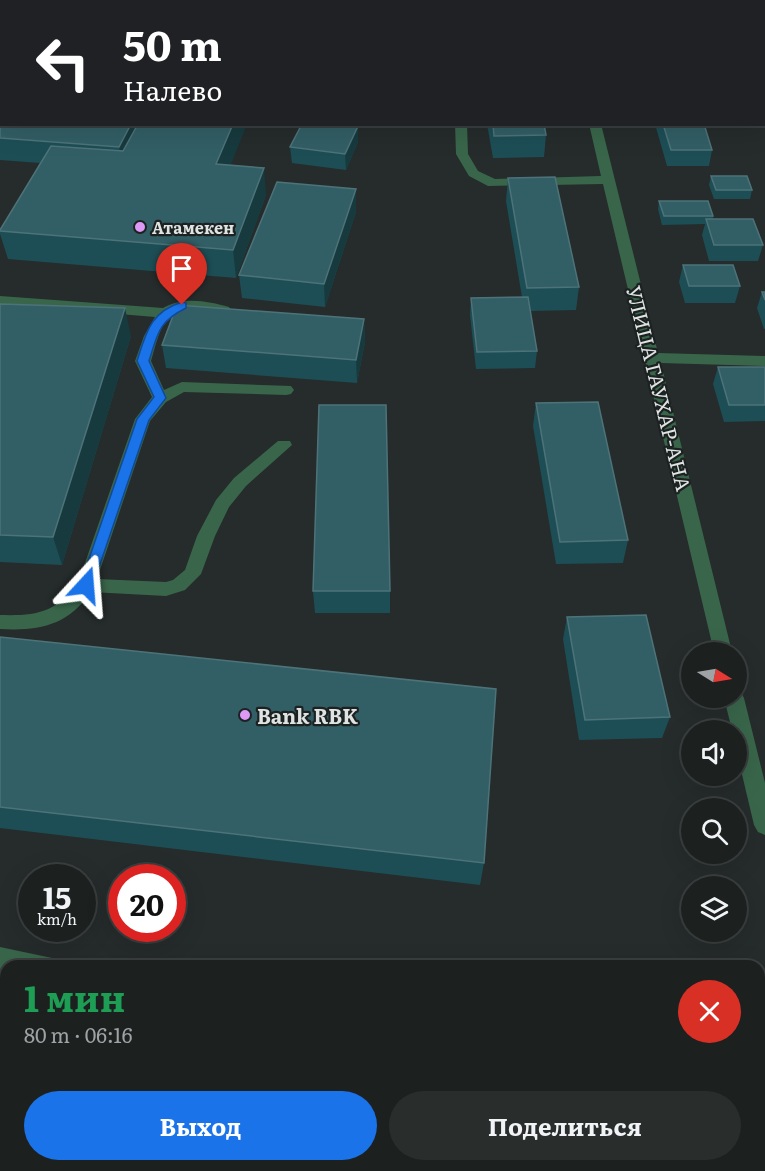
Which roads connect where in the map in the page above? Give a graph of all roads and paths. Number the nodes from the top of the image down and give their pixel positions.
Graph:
1 (461, 126) edge
2 (596, 126) edge
3 (609, 180) junction
4 (0, 300) edge
5 (238, 311) edge
6 (167, 313) junction
7 (652, 358) junction
8 (765, 361) edge
9 (286, 390) dead end
10 (160, 398) junction
11 (284, 445) dead end
12 (86, 585) junction
13 (0, 622) edge
14 (721, 642) edge
15 (736, 708) edge
16 (765, 825) edge

1 - 3 street
2 - 3 street, УЛИЦА ГАУХАР-АНА
3 - 7 street, УЛИЦА ГАУХАР-АНА
4 - 6 street
5 - 6 street
6 - 10 street
7 - 8 street
7 - 14 street, УЛИЦА ГАУХАР-АНА
9 - 10 street
10 - 12 street
11 - 12 street
12 - 13 street
15 - 16 street

